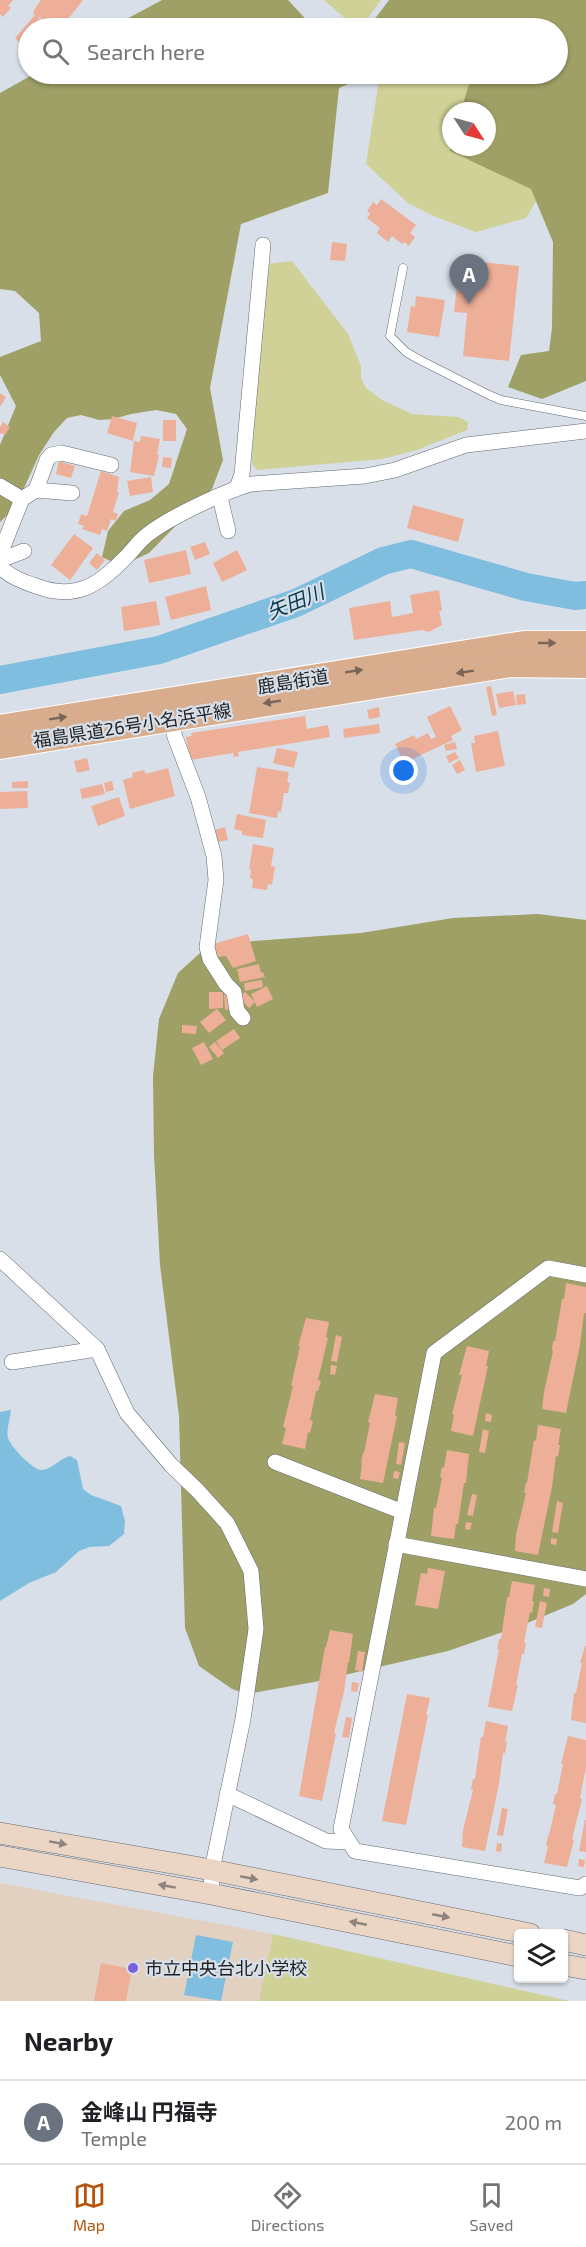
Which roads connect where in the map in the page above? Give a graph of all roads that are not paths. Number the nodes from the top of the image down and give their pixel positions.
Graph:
1 (263, 245) dead end
2 (403, 268) dead end
3 (586, 416) edge
4 (586, 431) edge
5 (111, 465) dead end
6 (0, 486) edge
7 (237, 488) junction
8 (36, 490) junction
9 (72, 494) dead end
10 (220, 497) junction
11 (22, 499) junction
12 (228, 531) dead end
13 (24, 551) dead end
14 (0, 554) edge
15 (0, 560) edge
16 (0, 566) edge
17 (586, 643) edge
18 (586, 666) edge
19 (170, 718) junction
20 (0, 728) edge
21 (0, 747) edge
22 (243, 1018) dead end
23 (0, 1259) edge
24 (586, 1275) edge
25 (97, 1348) junction
26 (12, 1362) dead end
27 (275, 1462) dead end
28 (402, 1512) junction
29 (396, 1544) junction
30 (586, 1579) edge
31 (228, 1794) junction
32 (0, 1833) edge
33 (349, 1842) junction
34 (0, 1856) edge
35 (212, 1870) junction
36 (586, 1884) edge
37 (211, 1894) junction
38 (514, 1931) edge
39 (568, 1941) edge
40 (586, 1945) edge
41 (514, 1955) edge
42 (568, 1966) edge
43 (586, 1969) edge

1 - 7 street
2 - 3 lane
4 - 7 street
5 - 8 street
6 - 11 street
7 - 10 street
8 - 9 street
8 - 11 street
10 - 12 street
10 - 16 street
11 - 14 street
13 - 15 street
20 -> 17 main road, 鹿島街道
18 -> 19 main road, 福島県道26号小名浜平線
19 - 21 main road, 福島県道26号小名浜平線
19 - 22 street
23 - 25 street
24 - 28 street
25 - 26 street
25 - 31 street
27 - 28 street
28 - 29 street
29 - 30 street
29 - 33 street
31 - 33 street
31 - 35 street
32 -> 35 street
33 - 36 street
37 -> 34 street
35 - 37 street
35 -> 38 street
41 -> 37 street
39 - 40 street
42 - 43 street

